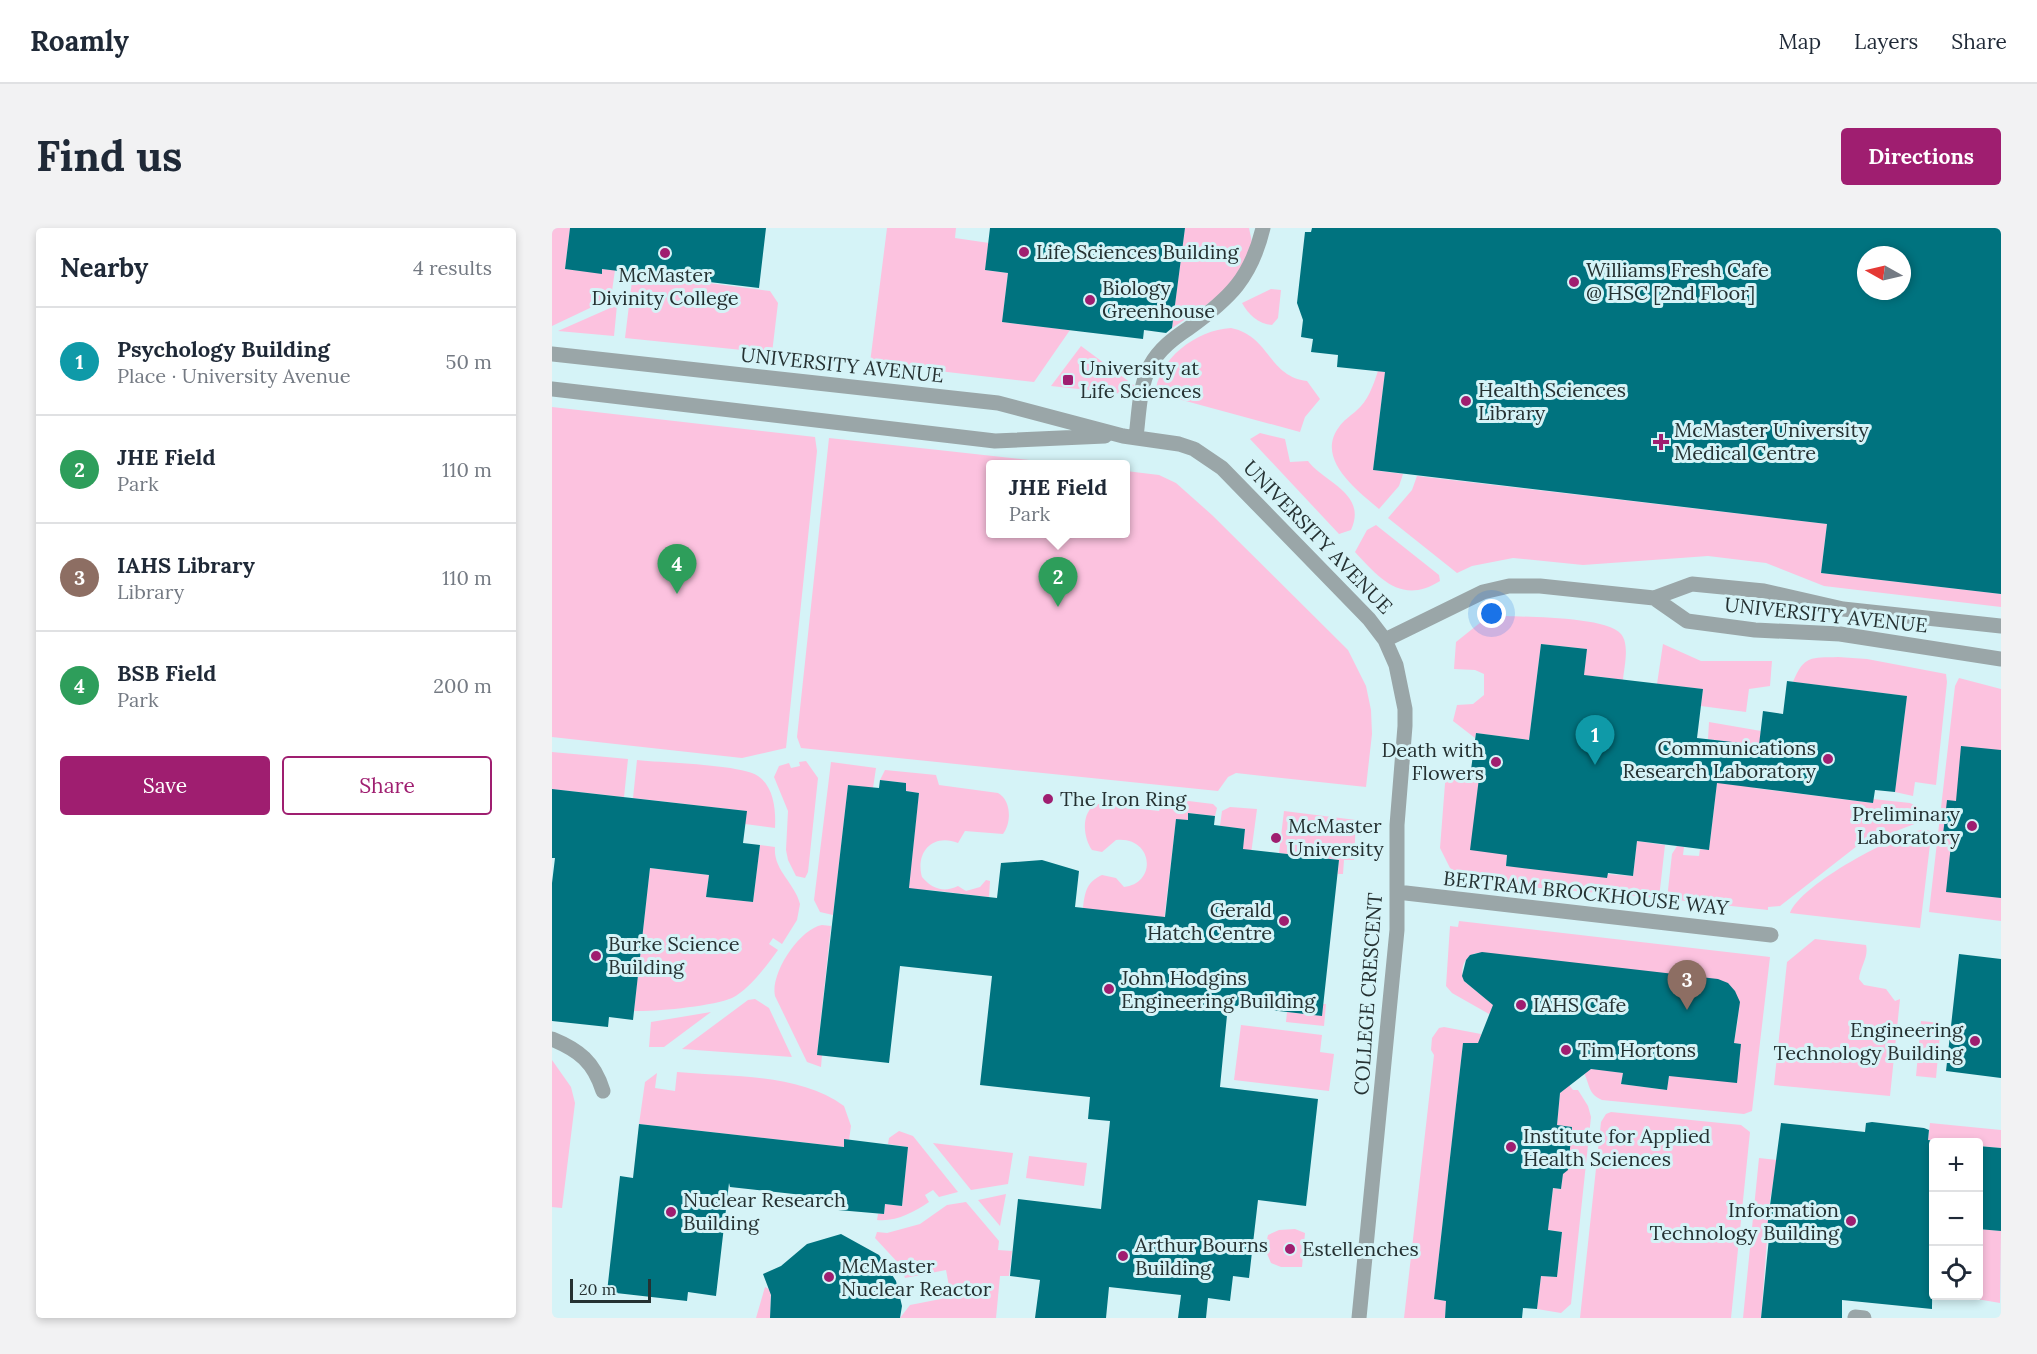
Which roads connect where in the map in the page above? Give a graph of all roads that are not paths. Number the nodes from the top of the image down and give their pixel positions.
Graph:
1 (1263, 228) edge
2 (552, 354) edge
3 (552, 389) edge
4 (1130, 436) junction
5 (1654, 598) junction
6 (2001, 626) edge
7 (1385, 640) junction
8 (2001, 659) edge
9 (1397, 892) junction
10 (1771, 935) dead end
11 (552, 1039) edge
12 (603, 1091) dead end
13 (1359, 1318) edge

1 - 4 street
2 - 4 street, UNIVERSITY AVENUE
3 - 4 street, UNIVERSITY AVENUE
4 - 7 street, UNIVERSITY AVENUE
5 - 6 street, UNIVERSITY AVENUE
5 - 7 street, UNIVERSITY AVENUE
5 - 8 street, UNIVERSITY AVENUE
7 - 9 street, COLLEGE CRESCENT
9 - 10 street, BERTRAM BROCKHOUSE WAY
9 - 13 street, COLLEGE CRESCENT
11 - 12 street

